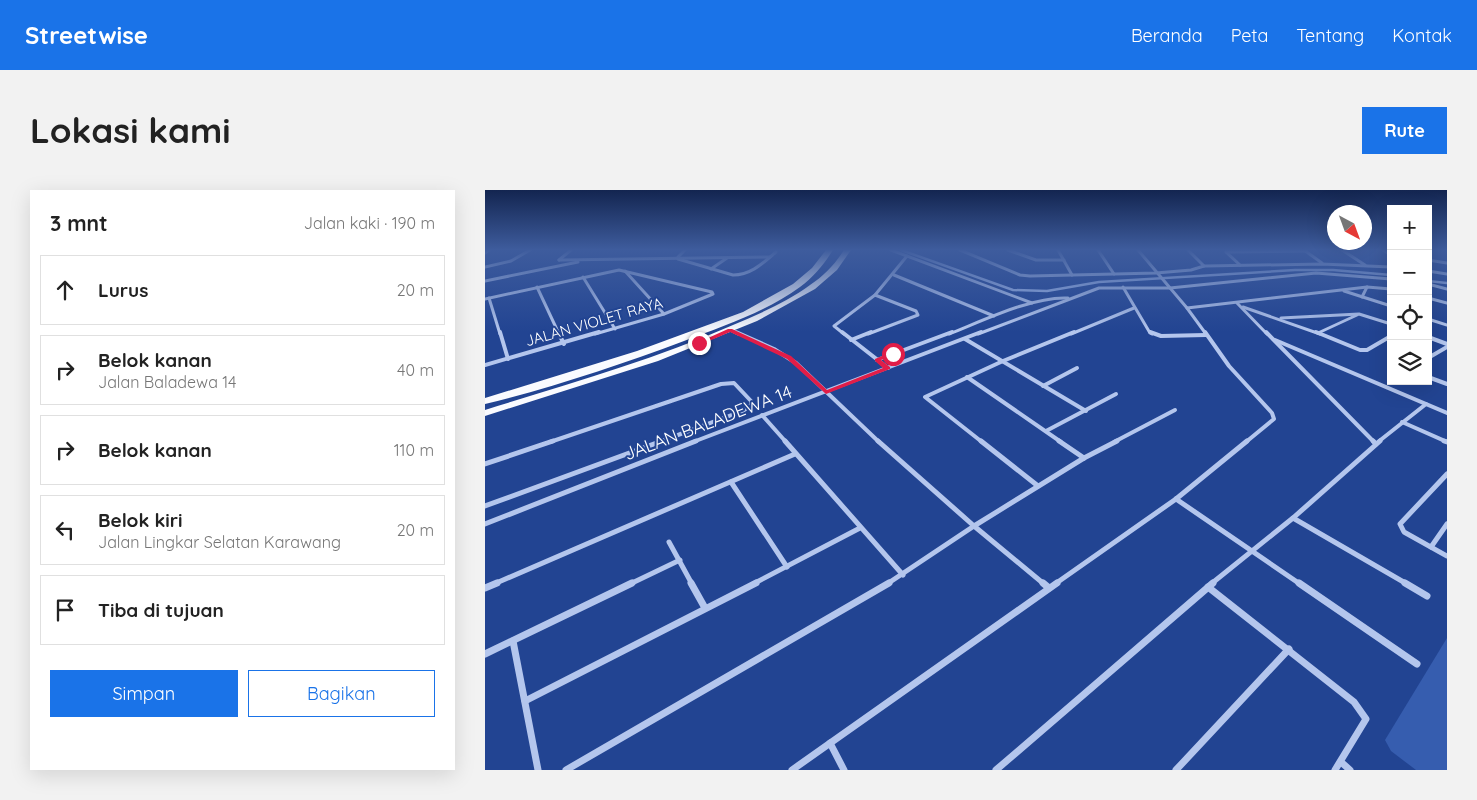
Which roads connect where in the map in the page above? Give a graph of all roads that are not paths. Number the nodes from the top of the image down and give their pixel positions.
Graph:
1 (503, 277) edge
2 (583, 277) joint
3 (631, 277) edge
4 (649, 277) edge
5 (806, 277) edge
6 (825, 277) edge
7 (891, 277) edge
8 (898, 277) edge
9 (963, 277) edge
10 (1160, 277) edge
11 (1275, 277) edge
12 (1358, 277) edge
13 (1387, 279) edge
14 (485, 281) edge
15 (1432, 286) edge
16 (537, 287) junction
17 (1123, 287) junction
18 (1170, 288) junction
19 (1367, 288) junction
20 (1447, 288) edge
21 (1387, 289) edge
22 (1341, 290) junction
23 (875, 295) junction
24 (1362, 297) junction
25 (487, 298) edge
26 (1070, 298) junction
27 (1432, 299) edge
28 (1032, 303) junction
29 (1447, 303) edge
30 (1239, 304) junction
31 (1387, 305) edge
32 (1134, 308) junction
33 (1187, 308) junction
34 (664, 314) junction
35 (1359, 314) junction
36 (994, 316) junction
37 (1279, 318) junction
38 (1432, 320) edge
39 (1387, 323) edge
40 (1447, 325) edge
41 (615, 329) junction
42 (730, 330) junction
43 (1318, 333) junction
44 (1206, 335) junction
45 (1387, 338) edge
46 (965, 339) junction
47 (1272, 339) junction
48 (1432, 339) edge
49 (851, 340) junction
50 (563, 344) junction
51 (1447, 345) edge
52 (1432, 355) edge
53 (507, 359) junction
54 (877, 360) junction
55 (1003, 361) junction
56 (485, 365) edge
57 (888, 368) junction
58 (1077, 368) dead end
59 (967, 378) junction
60 (1432, 378) edge
61 (1447, 384) edge
62 (1043, 386) junction
63 (826, 392) junction
64 (1117, 394) dead end
65 (485, 402) edge
66 (1426, 404) junction
67 (1175, 410) dead end
68 (1086, 411) junction
69 (485, 413) edge
70 (1447, 413) edge
71 (762, 415) junction
72 (1402, 422) junction
73 (1046, 431) junction
74 (1447, 442) edge
75 (1376, 444) junction
76 (795, 454) junction
77 (1084, 458) junction
78 (485, 464) edge
79 (1447, 474) edge
80 (731, 482) junction
81 (1038, 486) junction
82 (1176, 499) junction
83 (485, 506) edge
84 (1293, 518) junction
85 (485, 524) edge
86 (1447, 524) edge
87 (974, 526) junction
88 (860, 528) junction
89 (669, 542) dead end
90 (1431, 547) junction
91 (1252, 550) junction
92 (1447, 556) edge
93 (680, 560) junction
94 (787, 567) junction
95 (903, 575) junction
96 (1208, 587) junction
97 (485, 588) edge
98 (1049, 588) junction
99 (1427, 596) dead end
100 (705, 608) junction
101 (513, 641) junction
102 (1289, 649) junction
103 (485, 654) edge
104 (1417, 664) dead end
105 (525, 701) junction
106 (830, 743) junction
107 (1341, 762) junction
108 (538, 770) edge
109 (566, 770) edge
110 (791, 770) edge
111 (844, 770) edge
112 (997, 770) edge
113 (1176, 770) edge
114 (1335, 770) edge
115 (1350, 770) edge

1 - 14 street
2 - 16 street, JALAN VIOLET RAYA
2 - 41 street
3 - 34 street
4 - 34 street, JALAN VIOLET RAYA
5 - 65 main road
6 - 42 main road
7 - 23 street
8 - 36 street
9 - 28 street
10 - 18 street
11 - 18 street, JALAN BALADEWA 14
12 - 13 street, JALAN BALADEWA 14
15 - 20 street
16 - 25 street, JALAN VIOLET RAYA
16 - 50 street
17 - 18 street, JALAN BALADEWA 14
17 - 26 street, JALAN BALADEWA 14
17 - 32 street
18 - 33 street
19 - 21 street
19 - 22 street
19 - 24 street
22 - 24 street
22 - 30 street
23 - 49 street
23 - 49 street
24 - 31 street
25 - 53 street
26 - 28 street
26 - 46 street, JALAN BALADEWA 14
27 - 29 street
28 - 36 street
30 - 33 street
30 - 37 street
30 - 47 street
32 - 44 street
32 - 55 street
33 - 44 street
34 - 41 street, JALAN VIOLET RAYA
35 - 37 street
35 - 39 street
35 - 43 street
36 - 54 street
37 - 43 street
38 - 40 street
41 - 50 street, JALAN VIOLET RAYA
42 - 63 street
42 - 69 main road
43 - 45 street
44 - 82 street
46 - 55 street
46 - 57 street, JALAN BALADEWA 14
47 - 66 street
47 - 75 street
48 - 51 street
49 - 54 street
50 - 53 street, JALAN VIOLET RAYA
51 - 52 street
53 - 56 street, JALAN VIOLET RAYA
54 - 57 street
55 - 59 street
55 - 62 street
57 - 63 street, JALAN BALADEWA 14
58 - 62 street
59 - 73 street
59 - 81 street
60 - 61 street
62 - 68 street
63 - 71 street, JALAN BALADEWA 14
63 - 87 street
64 - 68 street
66 - 70 street
66 - 72 street
67 - 77 street
68 - 73 street
71 - 76 street
71 - 85 street, JALAN BALADEWA 14
72 - 74 street
72 - 75 street
73 - 77 street
75 - 84 street
76 - 80 street
76 - 88 street
77 - 81 street
78 - 83 street
79 - 90 street
80 - 94 street
80 - 97 street
81 - 87 street
82 - 91 street
82 - 98 street
84 - 91 street
84 - 99 street
86 - 90 street
87 - 95 street
87 - 98 street
88 - 94 street
88 - 95 street
89 - 93 street
90 - 92 street
91 - 96 street
91 - 104 street
93 - 100 street
93 - 101 street
94 - 100 street
95 - 109 street
96 - 102 street
96 - 112 street
98 - 106 street
100 - 105 street
101 - 103 street
101 - 105 street
102 - 107 street
102 - 113 street
105 - 108 street
106 - 110 street
106 - 111 street
107 - 114 street
107 - 115 street

